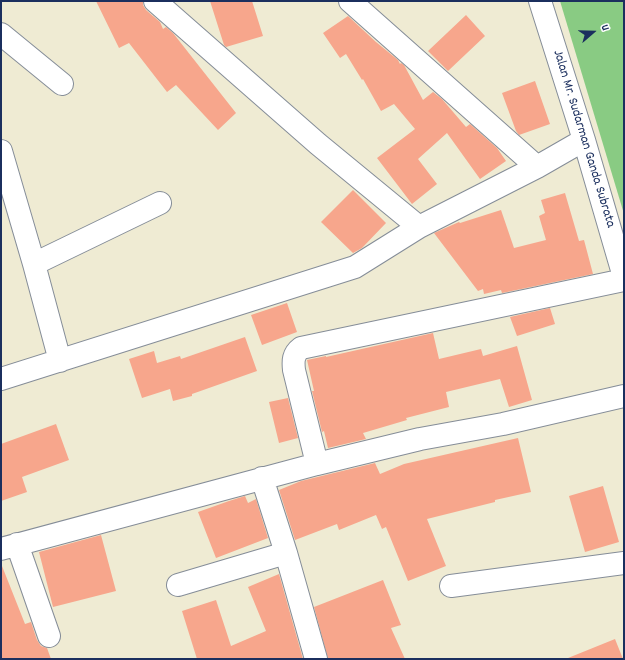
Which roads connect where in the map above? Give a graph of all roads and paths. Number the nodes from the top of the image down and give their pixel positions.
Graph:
1 (155, 1) edge
2 (350, 1) edge
3 (540, 1) edge
4 (1, 34) edge
5 (62, 84) dead end
6 (584, 140) junction
7 (1, 151) edge
8 (537, 167) junction
9 (160, 203) dead end
10 (419, 227) junction
11 (34, 264) junction
12 (624, 277) edge
13 (624, 280) edge
14 (60, 361) junction
15 (1, 379) edge
16 (624, 396) edge
17 (317, 464) junction
18 (262, 478) junction
19 (9, 546) edge
20 (286, 553) junction
21 (624, 564) edge
22 (178, 585) dead end
23 (451, 586) dead end
24 (49, 636) dead end
25 (316, 659) edge

1 - 10 street
2 - 8 street
3 - 6 street, Jalan Mr. Sudarman Ganda Subrata
4 - 5 street
6 - 8 street
6 - 12 street, Jalan Mr. Sudarman Ganda Subrata
7 - 11 street
8 - 10 street
9 - 11 street
10 - 14 street
11 - 14 street
13 - 17 street
14 - 15 street
16 - 17 street
17 - 18 street
18 - 19 street
18 - 20 street
19 - 24 street
20 - 22 street
20 - 25 street
21 - 23 street

